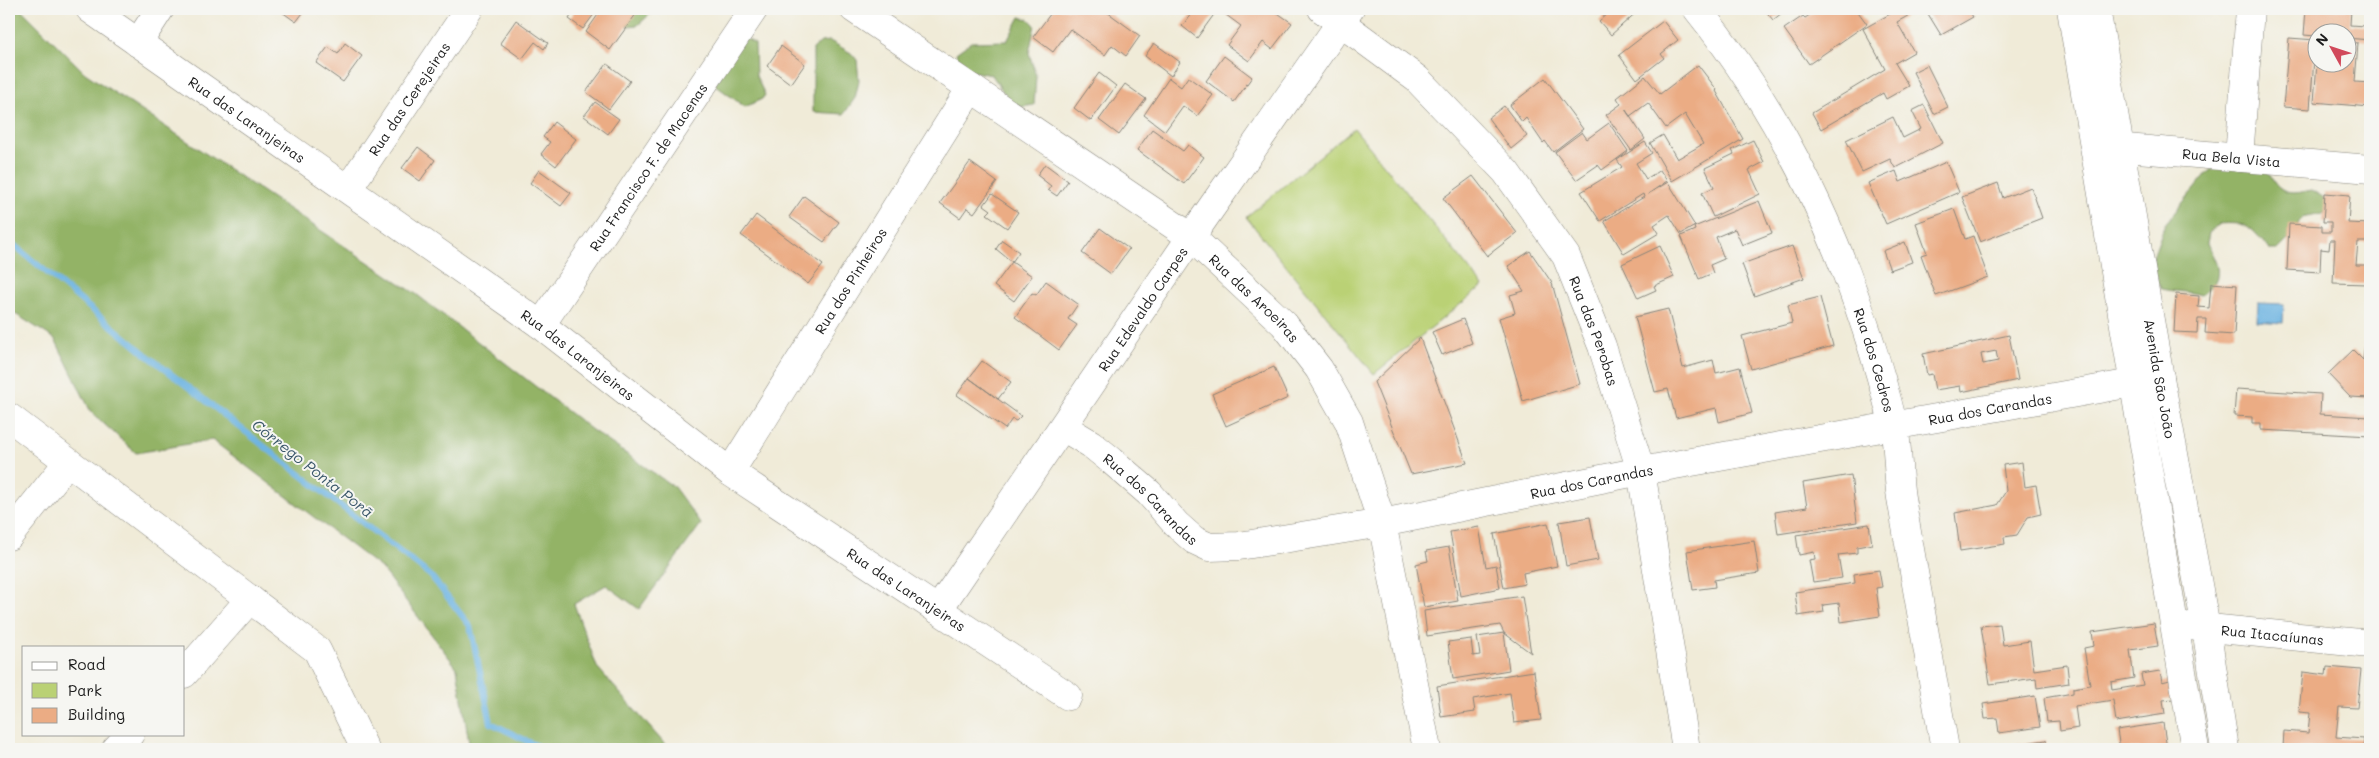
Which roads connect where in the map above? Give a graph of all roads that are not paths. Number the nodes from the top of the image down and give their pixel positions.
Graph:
1 (90, 9) edge
2 (160, 9) edge
3 (469, 9) edge
4 (754, 9) edge
5 (854, 9) edge
6 (1698, 9) edge
7 (2071, 9) edge
8 (2096, 9) edge
9 (2250, 9) edge
10 (1338, 13) edge
11 (138, 43) junction
12 (971, 88) junction
13 (2093, 145) junction
14 (2120, 148) junction
15 (2239, 158) junction
16 (2370, 170) edge
17 (348, 189) junction
18 (1191, 237) junction
19 (541, 325) junction
20 (2160, 378) junction
21 (2133, 383) junction
22 (9, 417) edge
23 (1893, 425) junction
24 (1063, 427) junction
25 (68, 462) junction
26 (1641, 471) junction
27 (730, 472) junction
28 (1382, 523) junction
29 (9, 536) edge
30 (250, 599) junction
31 (938, 610) junction
32 (2175, 624) junction
33 (2206, 628) junction
34 (2370, 644) edge
35 (185, 673) edge
36 (1068, 696) dead end
37 (128, 736) edge
38 (116, 749) edge
39 (365, 749) edge
40 (1427, 749) edge
41 (1686, 749) edge
42 (1945, 749) edge
43 (2195, 749) edge
44 (2225, 749) edge

1 - 11 street, Rua das Laranjeiras
2 - 11 street
3 - 17 street, Rua das Cerejeiras
4 - 19 street, Rua Francisco F. de Macenas
5 - 12 street, Rua das Aroeiras
6 - 23 street, Rua dos Cedros
7 - 13 street, Avenida São João
8 - 14 street, Avenida São João
9 - 15 street
10 - 18 street, Rua Edevaldo Carpes
10 - 26 street, Rua das Perobas
11 - 17 street, Rua das Laranjeiras
12 - 18 street, Rua das Aroeiras
12 - 27 street, Rua dos Pinheiros
13 - 14 street, Rua Bela Vista
13 - 21 street, Avenida São João
14 - 15 street, Rua Bela Vista
14 - 20 street, Avenida São João
15 - 16 street, Rua Bela Vista
17 - 19 street, Rua das Laranjeiras
18 - 24 street, Rua Edevaldo Carpes
18 - 28 street, Rua das Aroeiras
19 - 27 street, Rua das Laranjeiras
20 - 21 street, Rua dos Carandas
20 - 33 street, Avenida São João
21 - 23 street, Rua dos Carandas
21 - 32 street, Avenida São João
22 - 25 street
23 - 26 street, Rua dos Carandas
23 - 42 street, Rua dos Cedros
24 - 28 street, Rua dos Carandas
24 - 31 street, Rua Edevaldo Carpes
25 - 29 street
25 - 30 street
26 - 28 street, Rua dos Carandas
26 - 41 street, Rua das Perobas
27 - 31 street, Rua das Laranjeiras
28 - 40 street, Rua das Aroeiras
30 - 35 street
30 - 39 street
31 - 36 street, Rua das Laranjeiras
32 - 33 street, Rua Itacaíunas
32 - 43 street, Avenida São João
33 - 34 street, Rua Itacaíunas
33 - 44 street, Avenida São João
37 - 38 street

